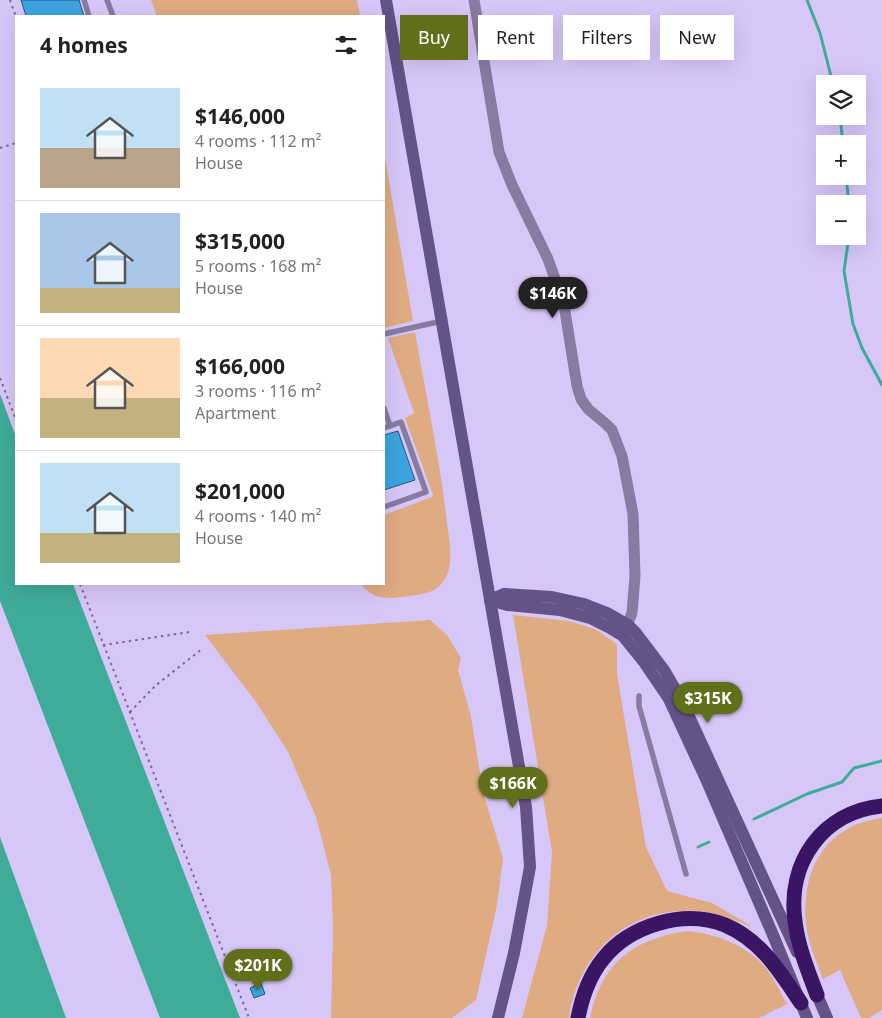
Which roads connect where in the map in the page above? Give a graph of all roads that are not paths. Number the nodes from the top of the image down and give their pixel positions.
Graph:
1 (84, 0) edge
2 (107, 0) edge
3 (386, 0) edge
4 (474, 0) edge
5 (89, 15) edge
6 (113, 15) edge
7 (442, 321) junction
8 (385, 334) edge
9 (385, 414) edge
10 (387, 427) edge
11 (385, 507) edge
12 (490, 600) junction
13 (625, 631) junction
14 (640, 696) dead end
15 (882, 806) edge
16 (686, 874) dead end
17 (817, 995) junction
18 (800, 1003) junction
19 (498, 1018) edge
20 (578, 1018) edge
21 (807, 1018) edge
22 (827, 1018) edge

1 - 5 lane
2 - 6 lane
3 - 7 street
4 - 13 street
7 - 8 lane
7 - 12 street
9 - 10 lane
10 - 11 lane
12 - 13 street
12 - 19 street
13 - 17 street
13 - 18 street
14 - 16 lane
15 - 17 highway
17 - 22 street
18 - 20 highway
18 - 21 street

